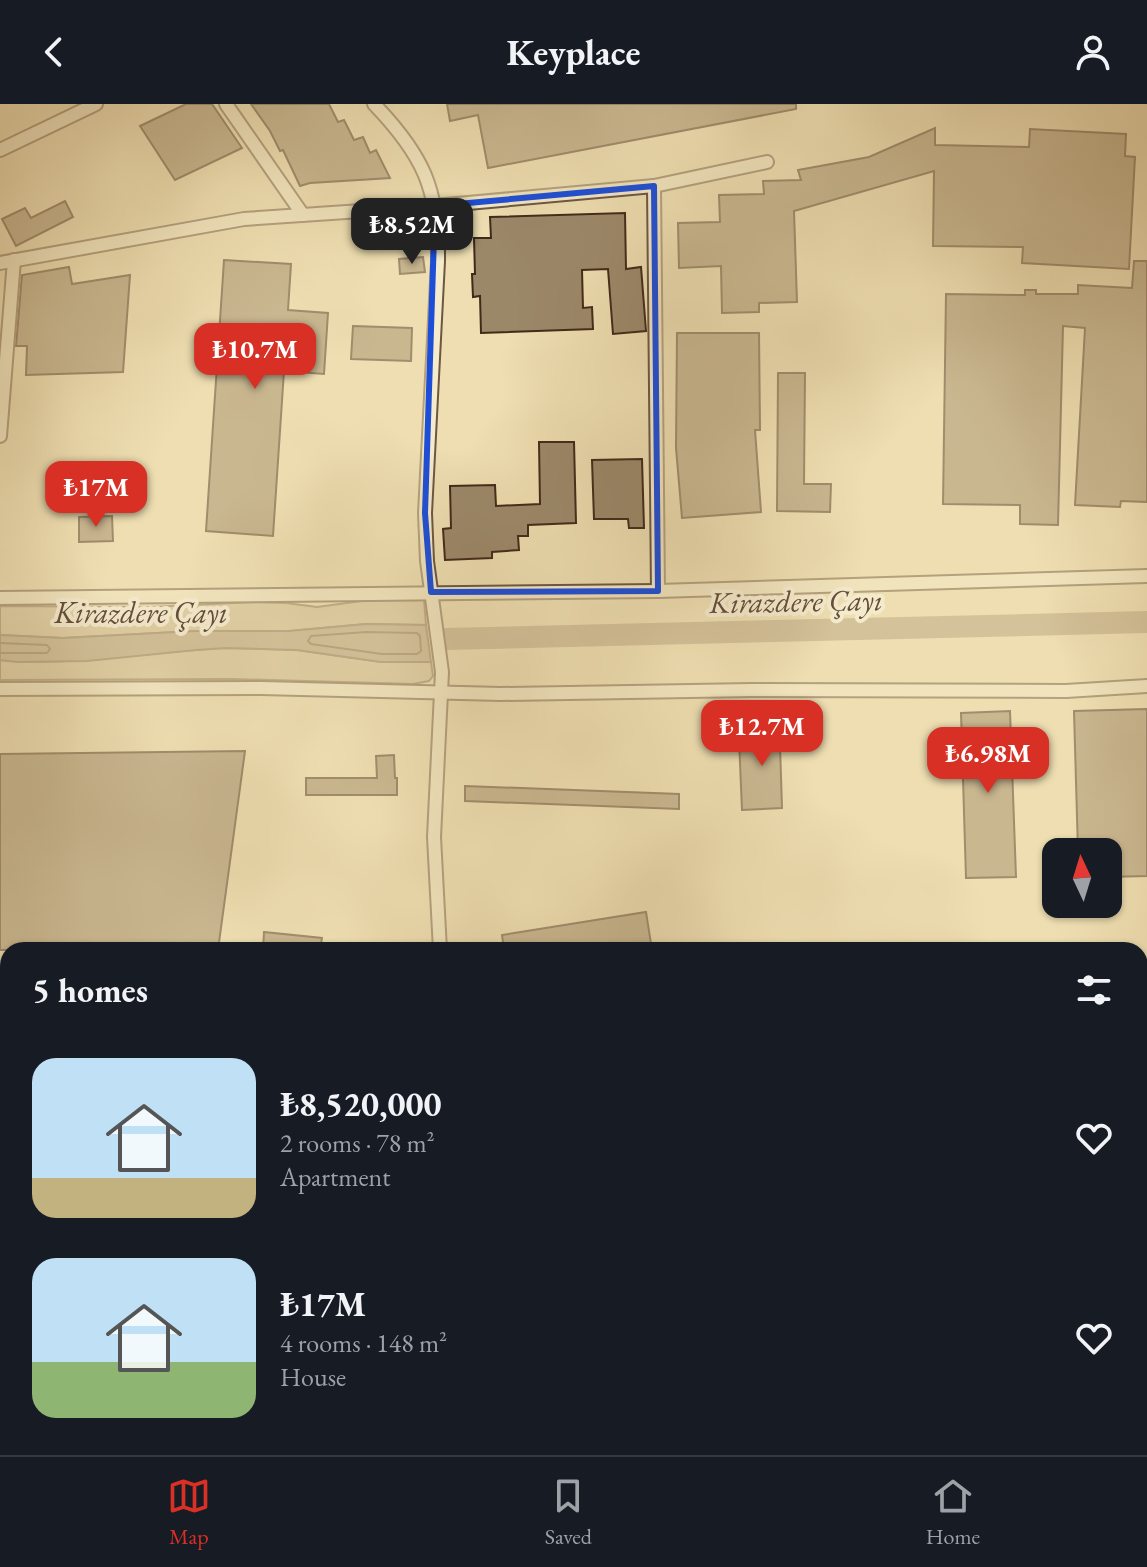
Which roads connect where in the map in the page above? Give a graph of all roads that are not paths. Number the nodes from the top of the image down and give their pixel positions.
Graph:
1 (96, 104) edge
2 (226, 104) edge
3 (374, 104) edge
4 (72, 109) edge
5 (0, 150) edge
6 (767, 162) dead end
7 (654, 186) junction
8 (435, 206) junction
9 (303, 215) junction
10 (4, 261) edge
11 (0, 436) edge
12 (1147, 576) edge
13 (658, 591) junction
14 (431, 592) junction
15 (0, 598) edge
16 (1147, 686) edge
17 (0, 689) edge
18 (441, 692) junction
19 (440, 942) edge

1 - 4 street
2 - 9 street
3 - 8 street
4 - 5 street
6 - 7 street
7 - 8 street
7 - 13 street
8 - 9 street
8 - 14 street
9 - 10 street
10 - 11 street
12 - 13 street
13 - 14 street
14 - 15 street
14 - 18 street
16 - 18 street
17 - 18 street
18 - 19 street

